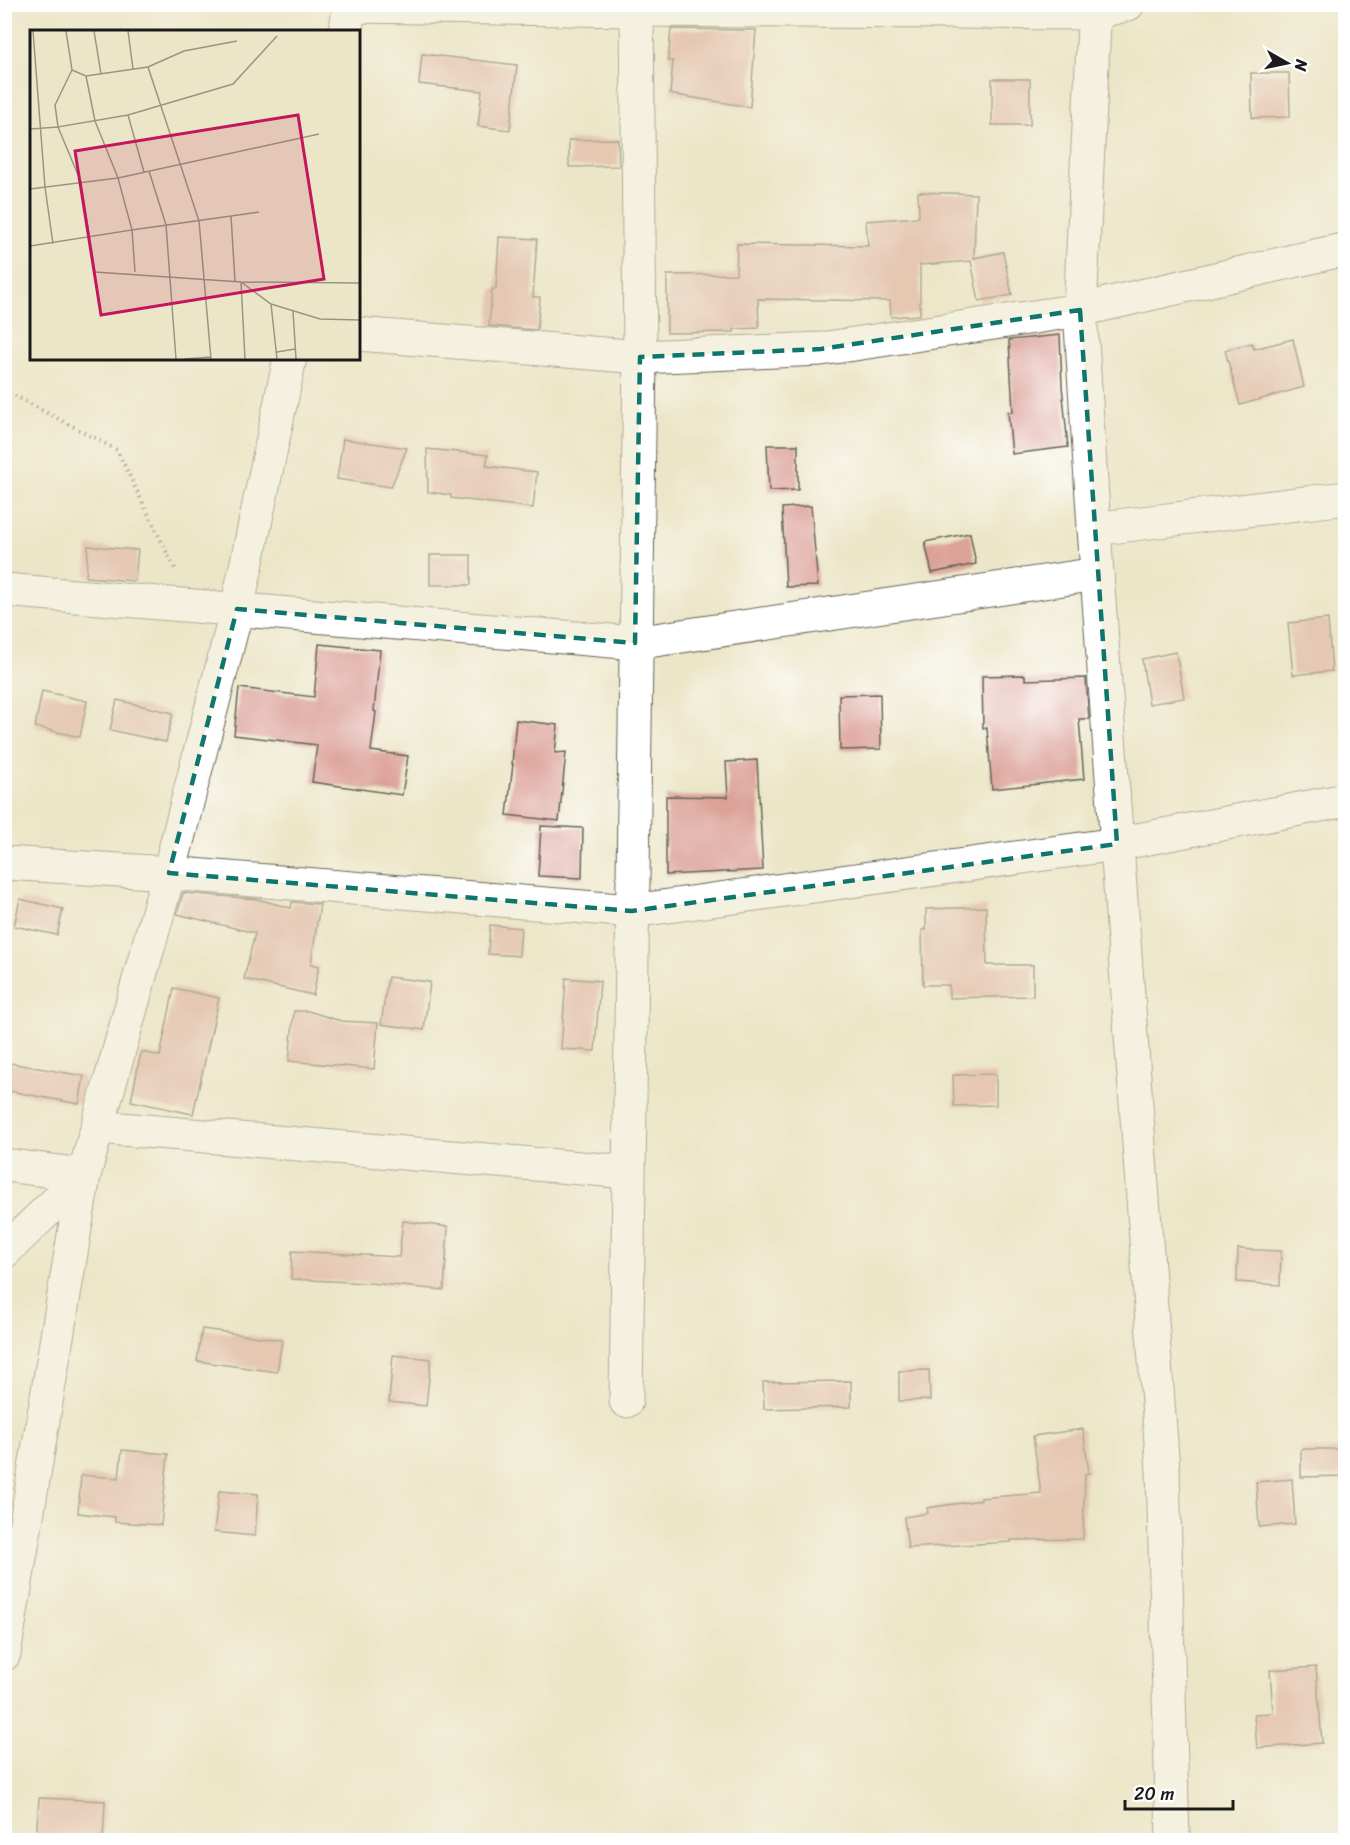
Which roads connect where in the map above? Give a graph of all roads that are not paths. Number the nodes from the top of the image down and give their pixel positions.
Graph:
1 (1128, 4) edge
2 (637, 7) edge
3 (1094, 9) edge
4 (345, 30) edge
5 (1346, 249) edge
6 (1080, 310) junction
7 (360, 334) edge
8 (640, 357) junction
9 (290, 360) edge
10 (1346, 498) edge
11 (1094, 529) junction
12 (1097, 574) junction
13 (4, 590) edge
14 (237, 609) junction
15 (635, 643) junction
16 (1346, 800) edge
17 (1117, 844) junction
18 (4, 863) edge
19 (169, 873) junction
20 (632, 911) junction
21 (98, 1127) junction
22 (4, 1165) edge
23 (628, 1173) junction
24 (84, 1175) junction
25 (4, 1252) edge
26 (626, 1401) dead end
27 (4, 1654) edge
28 (1173, 1840) edge

1 - 3 street
2 - 3 street
2 - 4 street
2 - 8 street
3 - 6 street
5 - 6 street
6 - 8 street
6 - 11 street
7 - 8 street
8 - 15 street
9 - 14 street
10 - 11 street
11 - 12 street
12 - 15 street
12 - 17 street
13 - 14 street
14 - 15 street
14 - 19 street
15 - 20 street
16 - 17 street
17 - 20 street
17 - 28 street
18 - 19 street
19 - 20 street
19 - 21 street
20 - 23 street
21 - 23 street
21 - 24 street
22 - 24 street
23 - 26 street
24 - 25 street
24 - 27 street

